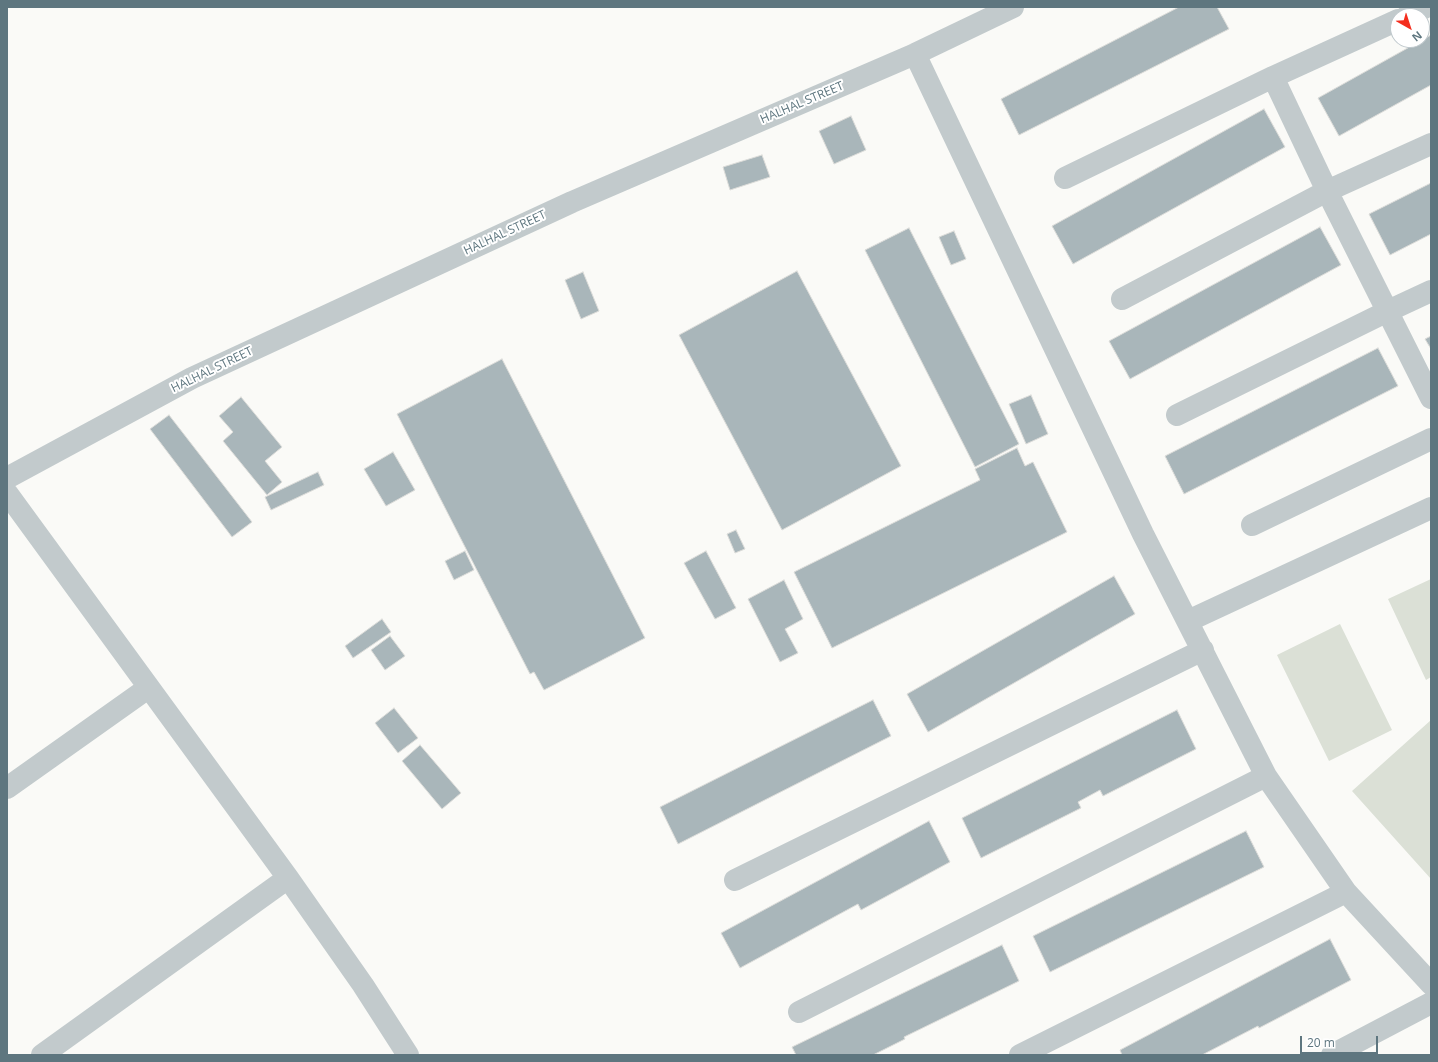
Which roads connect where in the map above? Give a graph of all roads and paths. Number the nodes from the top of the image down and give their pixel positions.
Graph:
1 (1013, 7) edge
2 (1390, 24) edge
3 (915, 54) junction
4 (1273, 77) junction
5 (1431, 144) edge
6 (1065, 178) dead end
7 (1327, 191) junction
8 (1431, 291) edge
9 (1122, 299) dead end
10 (1388, 311) junction
11 (1431, 398) edge
12 (1177, 415) dead end
13 (1431, 439) edge
14 (7, 478) edge
15 (7, 493) edge
16 (1431, 508) edge
17 (1252, 525) dead end
18 (1188, 621) junction
19 (1203, 650) junction
20 (148, 688) junction
21 (1266, 776) junction
22 (7, 788) edge
23 (288, 878) junction
24 (735, 880) dead end
25 (1346, 892) junction
26 (1431, 984) edge
27 (1431, 1004) edge
28 (799, 1012) dead end
29 (42, 1055) edge
30 (408, 1055) edge
31 (1020, 1055) edge
32 (1332, 1055) edge

1 - 3 street, HALHAL STREET
2 - 4 street
3 - 14 street, HALHAL STREET
3 - 18 street
4 - 6 street
4 - 7 street
5 - 7 street
7 - 9 street
7 - 10 street
8 - 10 street
10 - 11 street
10 - 12 street
13 - 17 street
15 - 20 street
16 - 18 street
18 - 19 street
19 - 21 street
19 - 24 street
20 - 22 street
20 - 23 street
21 - 25 street
21 - 28 street
23 - 29 street
23 - 30 street
25 - 26 street
25 - 31 street
27 - 32 street

